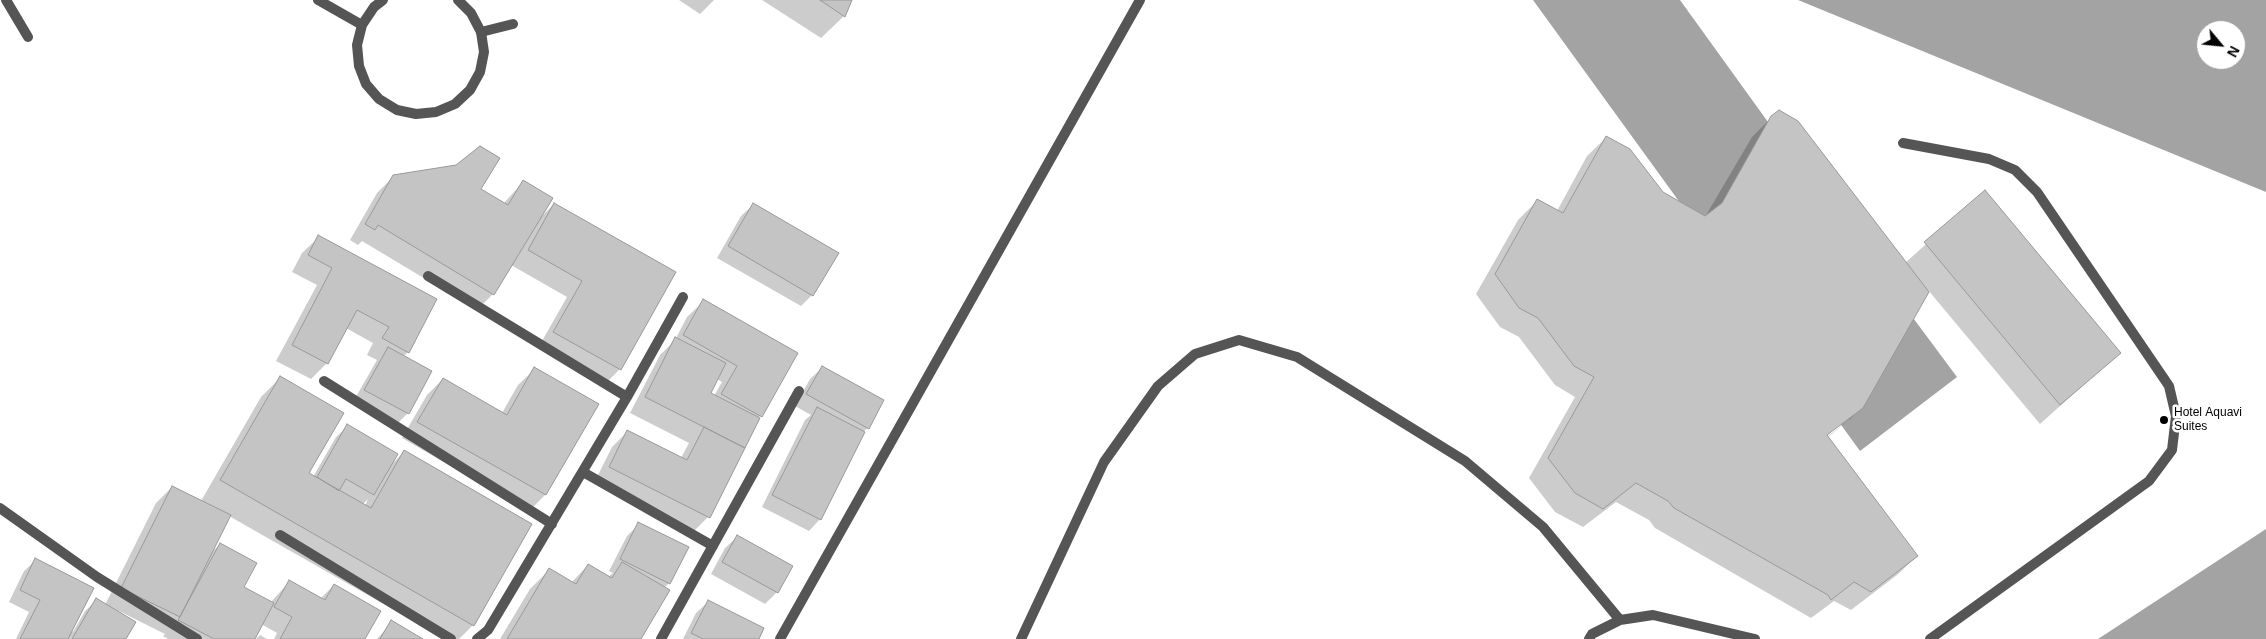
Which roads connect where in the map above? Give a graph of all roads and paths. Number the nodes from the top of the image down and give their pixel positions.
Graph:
1 (6, 0) edge
2 (318, 0) edge
3 (384, 0) edge
4 (458, 0) edge
5 (1140, 0) edge
6 (513, 24) dead end
7 (362, 25) junction
8 (481, 32) junction
9 (28, 37) dead end
10 (1903, 143) dead end
11 (428, 276) dead end
12 (683, 297) dead end
13 (324, 381) dead end
14 (799, 391) dead end
15 (627, 397) junction
16 (583, 472) junction
17 (0, 508) edge
18 (552, 524) junction
19 (280, 535) dead end
20 (712, 546) junction
21 (1620, 620) junction
22 (197, 639) edge
23 (451, 639) edge
24 (476, 639) edge
25 (661, 639) edge
26 (780, 639) edge
27 (1021, 639) edge
28 (1589, 639) edge
29 (1755, 639) edge
30 (1930, 639) edge

1 - 9 street
2 - 7 street
3 - 7 street
4 - 8 street
5 - 26 street
6 - 8 street
7 - 8 street
10 - 30 street
11 - 15 street
12 - 15 street
13 - 18 street
14 - 20 street
15 - 16 street
16 - 18 street
16 - 20 street
17 - 22 street
18 - 24 street
19 - 23 street
20 - 25 street
21 - 27 street
21 - 28 street
21 - 29 street

